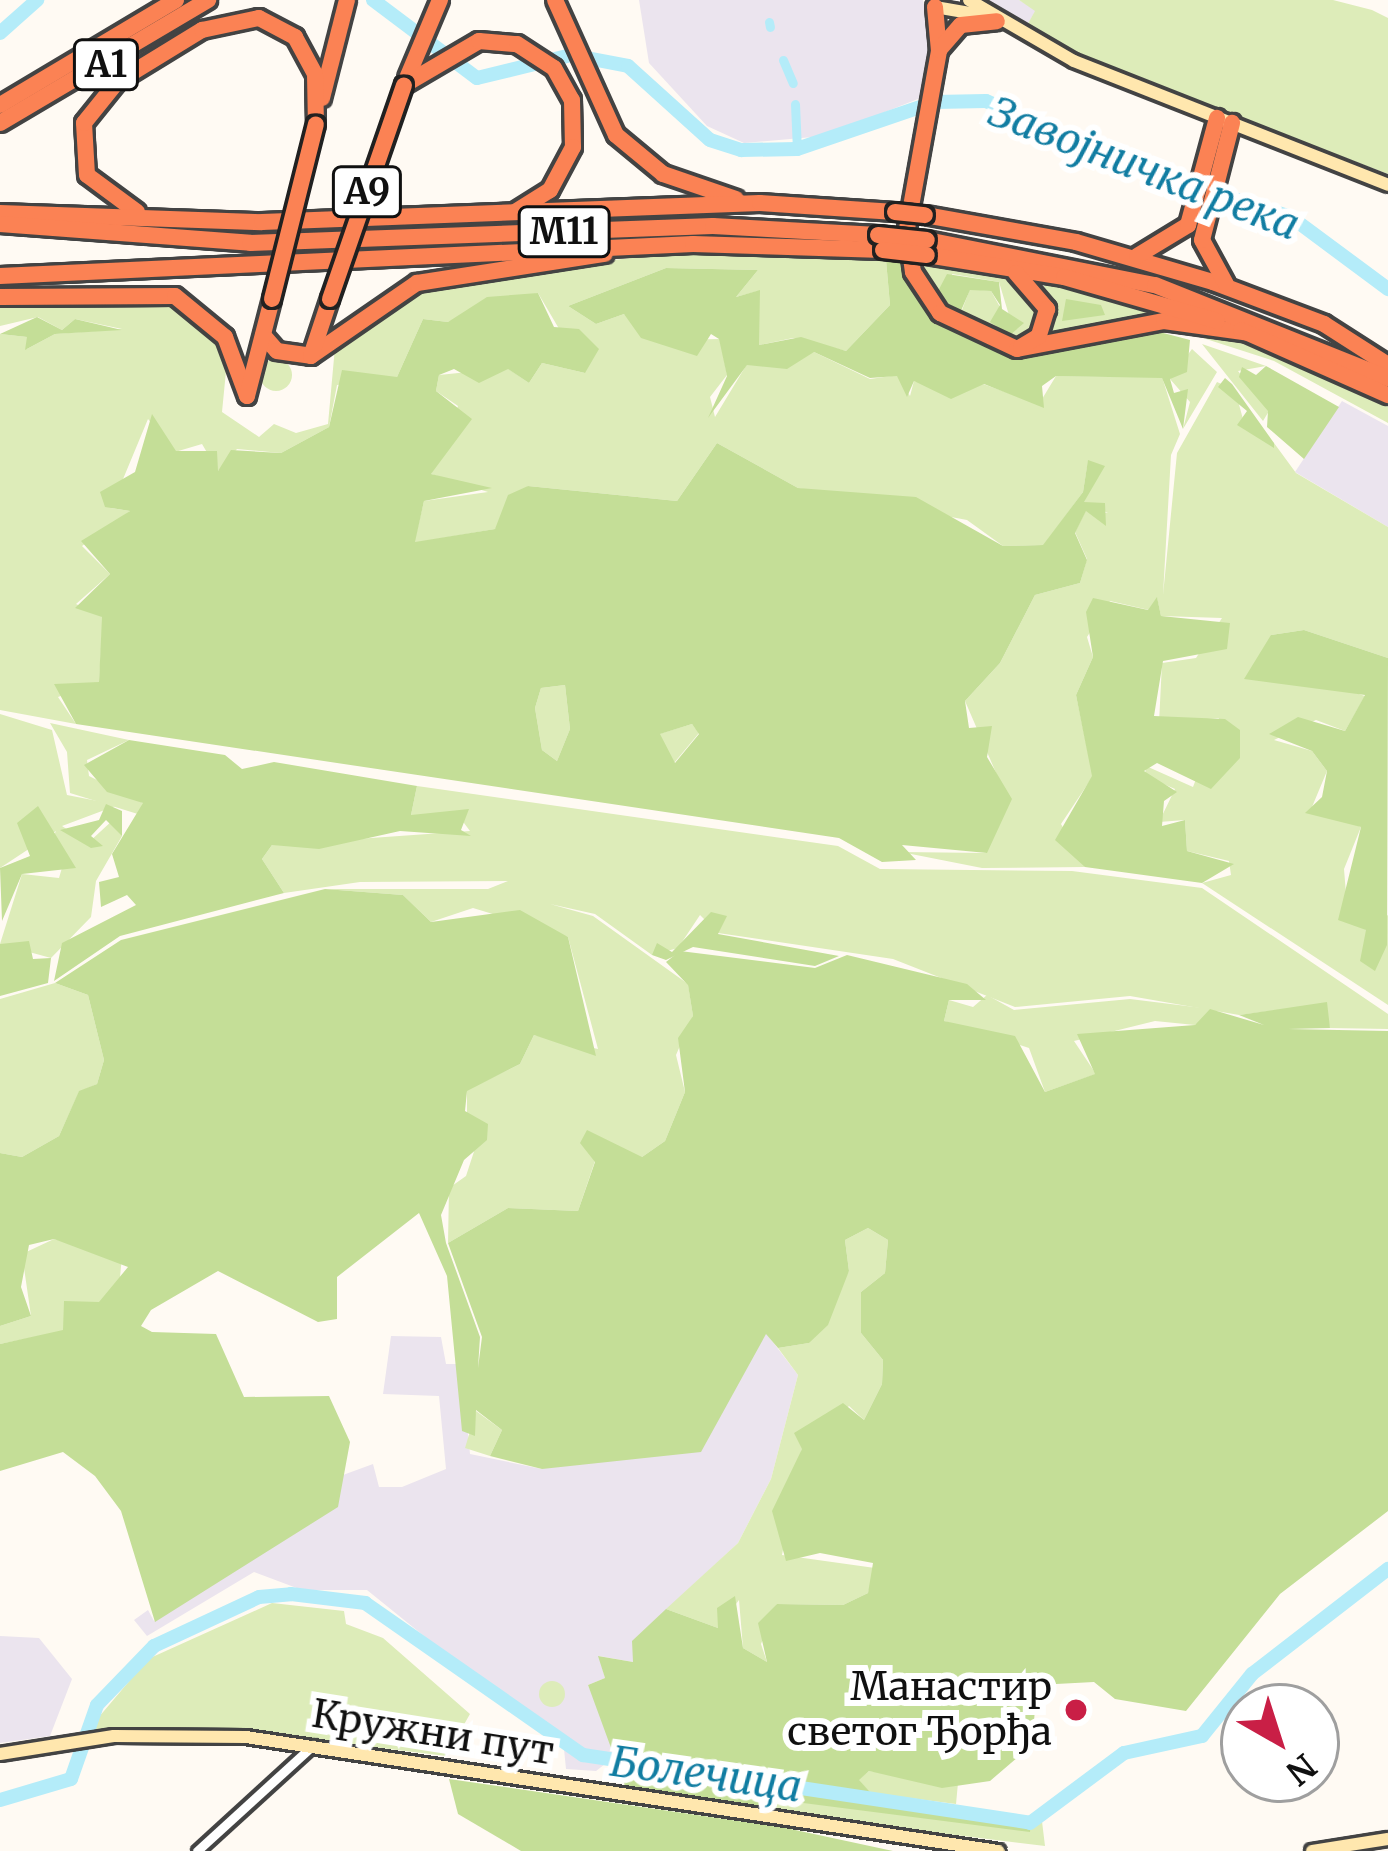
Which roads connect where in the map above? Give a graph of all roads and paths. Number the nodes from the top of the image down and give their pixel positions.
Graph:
1 (176, 0) edge
2 (208, 0) edge
3 (347, 0) edge
4 (440, 0) edge
5 (555, 0) edge
6 (957, 0) edge
7 (971, 1) edge
8 (934, 3) edge
9 (1004, 25) junction
10 (939, 51) junction
11 (404, 85) junction
12 (0, 105) edge
13 (1225, 121) junction
14 (0, 123) edge
15 (316, 124) junction
16 (1388, 185) edge
17 (1204, 199) junction
18 (760, 203) junction
19 (0, 213) edge
20 (496, 216) junction
21 (179, 221) junction
22 (0, 224) edge
23 (880, 242) junction
24 (627, 247) junction
25 (927, 248) junction
26 (1122, 254) junction
27 (987, 263) junction
28 (0, 276) edge
29 (1237, 291) junction
30 (0, 297) edge
31 (1250, 334) junction
32 (263, 335) junction
33 (1008, 348) junction
34 (311, 356) junction
35 (1388, 365) edge
36 (1388, 378) edge
37 (1388, 395) edge
38 (314, 1745) junction
39 (0, 1754) edge
40 (1388, 1839) edge
41 (197, 1851) edge
42 (998, 1851) edge
43 (1312, 1851) edge

1 - 12 highway, A1
2 - 14 highway, A1
3 - 15 highway, A9
4 - 11 highway, A9
5 - 18 highway
6 - 7 main road
6 - 8 main road
7 - 9 main road
8 - 9 main road
8 - 10 highway
9 - 10 highway
9 - 13 main road
10 - 33 highway
11 - 20 highway
11 - 34 highway, A9, bridge
13 - 16 main road
13 - 17 highway
15 - 21 highway
15 - 32 highway, A9, bridge
17 - 26 highway
17 - 29 highway
18 - 20 highway
18 - 26 highway, bridge
19 - 21 highway
20 - 21 highway
22 - 23 highway, M11
23 - 24 highway, M11
23 - 25 highway, M11, bridge
24 - 28 highway, M11
24 - 34 highway
25 - 27 highway, M11
25 - 36 highway, M11
26 - 29 highway
27 - 31 highway, M11
27 - 33 highway
29 - 35 highway
30 - 32 highway, A9
31 - 33 highway
31 - 37 highway, M11
32 - 34 highway
38 - 39 main road, Кружни пут
38 - 41 street
38 - 42 main road, Кружни пут
40 - 43 main road

